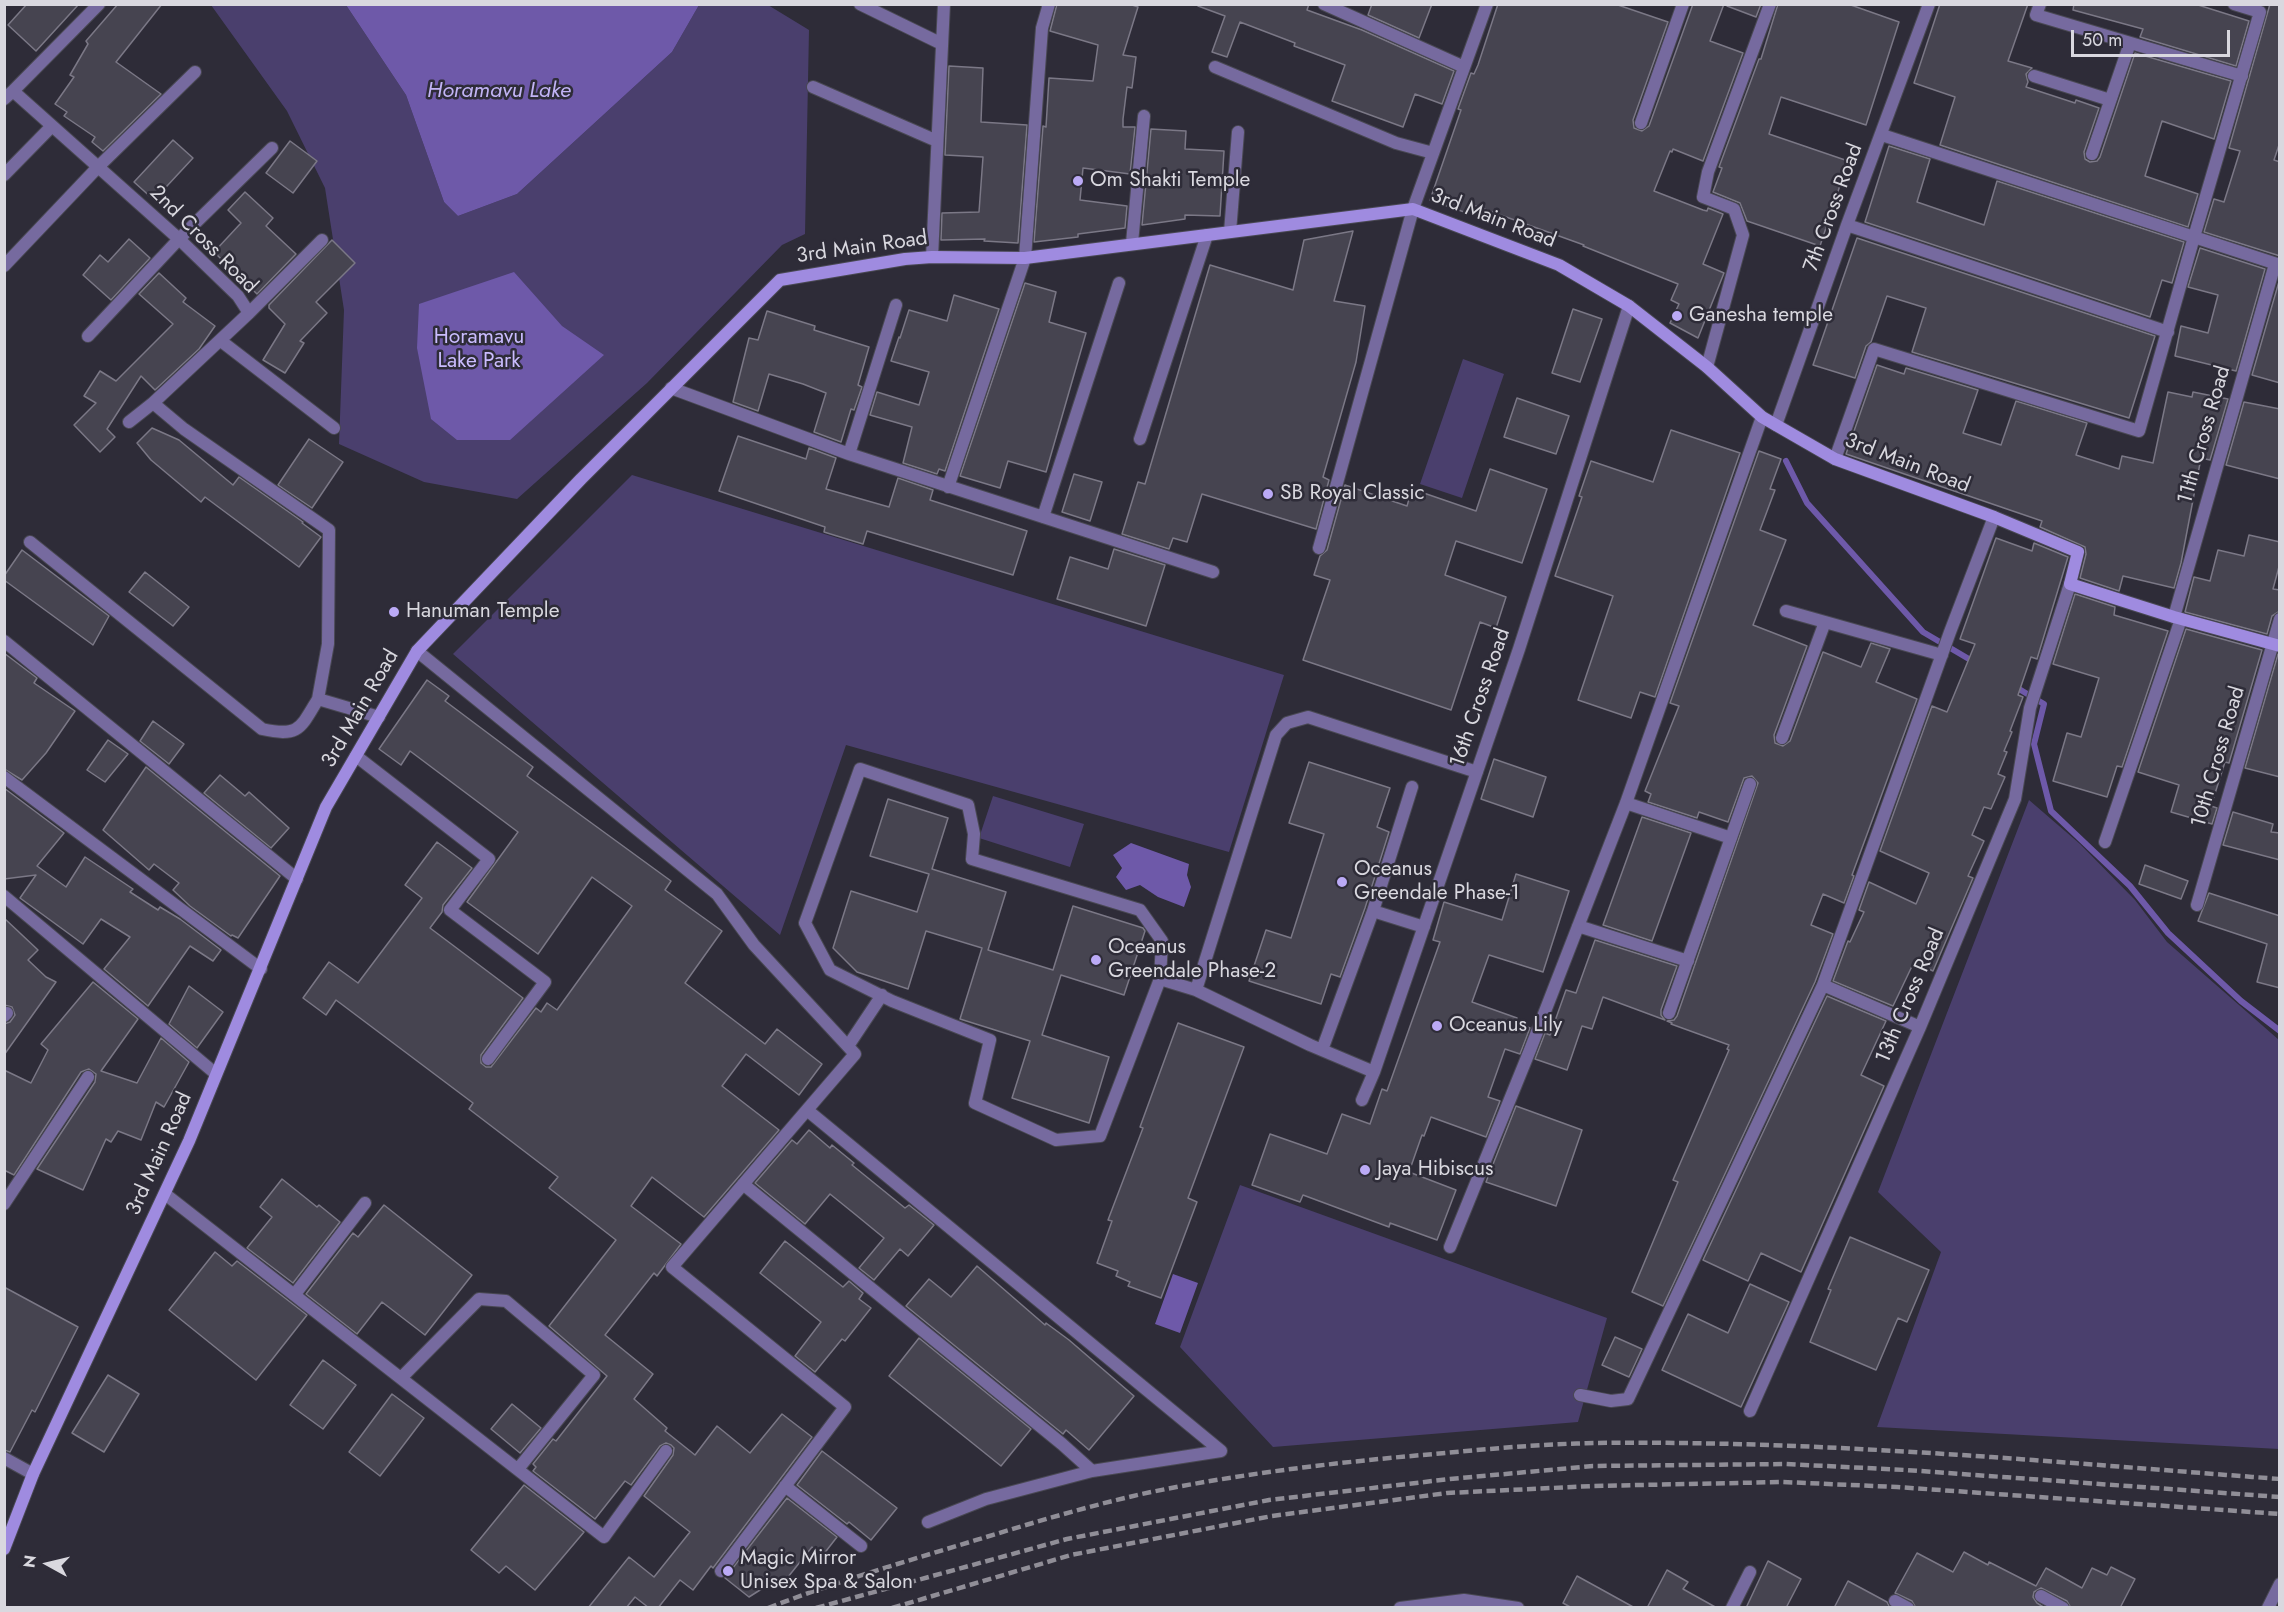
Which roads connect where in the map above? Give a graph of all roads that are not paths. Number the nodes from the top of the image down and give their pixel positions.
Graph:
1 (99, 4) edge
2 (860, 4) edge
3 (944, 4) edge
4 (1049, 4) edge
5 (1324, 4) edge
6 (1487, 4) edge
7 (1683, 4) edge
8 (1770, 4) edge
9 (1929, 4) edge
10 (2040, 4) edge
11 (2234, 4) edge
12 (2130, 43) junction
13 (942, 44) junction
14 (1464, 67) junction
15 (1215, 68) dead end
16 (195, 72) dead end
17 (2034, 76) dead end
18 (2242, 76) junction
19 (813, 87) dead end
20 (9, 95) edge
21 (2110, 100) junction
22 (1144, 116) dead end
23 (1641, 123) dead end
24 (52, 126) junction
25 (1238, 132) dead end
26 (1882, 135) junction
27 (937, 141) junction
28 (272, 148) dead end
29 (1433, 153) junction
30 (2092, 154) dead end
31 (98, 167) junction
32 (4, 174) edge
33 (1413, 209) junction
34 (1847, 225) junction
35 (1230, 232) junction
36 (1207, 235) junction
37 (2194, 237) junction
38 (179, 239) junction
39 (322, 240) dead end
40 (1132, 243) junction
41 (932, 256) junction
42 (1025, 258) junction
43 (2277, 264) edge
44 (4, 266) edge
45 (1119, 283) dead end
46 (896, 305) dead end
47 (1629, 306) junction
48 (249, 314) junction
49 (2168, 332) junction
50 (88, 336) dead end
51 (221, 341) junction
52 (1707, 367) junction
53 (671, 388) junction
54 (153, 403) junction
55 (1762, 417) junction
56 (129, 422) dead end
57 (1776, 425) junction
58 (334, 428) dead end
59 (1140, 439) dead end
60 (849, 454) junction
61 (1835, 459) junction
62 (948, 488) junction
63 (1043, 518) junction
64 (1994, 518) junction
65 (30, 542) dead end
66 (1319, 548) dead end
67 (1213, 572) dead end
68 (2070, 584) junction
69 (1786, 611) dead end
70 (2177, 618) junction
71 (2280, 619) edge
72 (1825, 621) junction
73 (4, 641) edge
74 (2276, 646) edge
75 (417, 651) junction
76 (1942, 655) junction
77 (318, 699) junction
78 (379, 717) junction
79 (1782, 738) dead end
80 (356, 756) junction
81 (1477, 772) junction
82 (4, 777) edge
83 (1750, 784) dead end
84 (1412, 787) dead end
85 (1626, 803) junction
86 (1731, 838) junction
87 (2105, 842) dead end
88 (297, 879) junction
89 (4, 896) edge
90 (2197, 905) dead end
91 (1373, 911) junction
92 (1578, 926) junction
93 (1424, 927) junction
94 (1688, 961) junction
95 (261, 969) junction
96 (1160, 979) junction
97 (1823, 985) junction
98 (1196, 990) junction
99 (882, 995) junction
100 (1669, 1013) dead end
101 (1920, 1027) junction
102 (848, 1046) junction
103 (1322, 1050) junction
104 (488, 1059) dead end
105 (1374, 1072) junction
106 (216, 1074) junction
107 (88, 1077) dead end
108 (1362, 1100) dead end
109 (807, 1110) junction
110 (743, 1184) junction
111 (165, 1194) junction
112 (365, 1203) dead end
113 (4, 1204) edge
114 (1450, 1247) dead end
115 (295, 1294) junction
116 (401, 1378) junction
117 (1580, 1395) dead end
118 (1750, 1412) dead end
119 (666, 1451) dead end
120 (4, 1458) edge
121 (518, 1469) junction
122 (1092, 1471) junction
123 (33, 1474) junction
124 (785, 1486) junction
125 (928, 1522) dead end
126 (861, 1546) dead end
127 (4, 1549) edge
128 (721, 1572) dead end
129 (1750, 1572) dead end
130 (2280, 1584) edge
131 (2041, 1596) dead end
132 (1895, 1601) dead end
133 (1490, 1606) edge
134 (1400, 1608) edge
135 (1518, 1608) edge
136 (1732, 1608) edge
137 (1908, 1608) edge
138 (2063, 1608) edge
139 (2268, 1608) edge

1 - 20 street
2 - 13 street
3 - 13 street
4 - 42 street
5 - 14 street
6 - 14 street
7 - 23 street
8 - 52 street
9 - 26 street, 7th Cross Road
10 - 12 street
11 - 18 street
12 - 18 street
12 - 21 street
13 - 27 street
14 - 29 street
15 - 29 street
16 - 31 street
17 - 21 street
18 - 37 street
19 - 27 street
20 - 24 street, 2nd Cross Road
21 - 30 street
22 - 40 street
24 - 31 street, 2nd Cross Road
24 - 32 street
25 - 35 street
26 - 34 street, 7th Cross Road
26 - 37 street
27 - 41 street
28 - 38 street
29 - 33 street
31 - 38 street, 2nd Cross Road
31 - 44 street
33 - 35 street, 3rd Main Road
33 - 47 street, 3rd Main Road
33 - 66 street
34 - 49 street
34 - 57 street, 7th Cross Road
35 - 36 street, 3rd Main Road
36 - 40 street, 3rd Main Road
36 - 59 street
37 - 43 street
37 - 49 street
38 - 48 street, 2nd Cross Road
38 - 50 street
39 - 48 street
40 - 42 street, 3rd Main Road
41 - 42 street, 3rd Main Road
41 - 53 street, 3rd Main Road
42 - 62 street
43 - 70 street, 11th Cross Road
45 - 63 street
46 - 60 street
47 - 52 street, 3rd Main Road
47 - 81 street, 16th Cross Road
48 - 51 street, 2nd Cross Road
49 - 61 street
51 - 54 street, 2nd Cross Road
51 - 58 street
52 - 55 street, 3rd Main Road
53 - 60 street
53 - 75 street, 3rd Main Road
54 - 56 street, 2nd Cross Road
54 - 77 street
55 - 57 street, 3rd Main Road
55 - 85 street
57 - 61 street, 3rd Main Road
60 - 62 street
61 - 64 street, 3rd Main Road
62 - 63 street
63 - 67 street
64 - 68 street, 3rd Main Road
64 - 76 street
65 - 77 street
68 - 70 street
68 - 101 street, 13th Cross Road
69 - 72 street
70 - 74 street
70 - 87 street, 11th Cross Road
71 - 74 street, 10th Cross Road
72 - 76 street
72 - 79 street
73 - 88 street
74 - 90 street, 10th Cross Road
75 - 78 street, 3rd Main Road
75 - 102 street
76 - 97 street
77 - 78 street
78 - 80 street, 3rd Main Road
80 - 88 street, 3rd Main Road
80 - 104 street
81 - 93 street, 16th Cross Road
81 - 98 street
82 - 95 street
83 - 86 street
84 - 91 street
85 - 86 street
85 - 92 street
86 - 94 street
88 - 95 street, 3rd Main Road
89 - 106 street
91 - 93 street
91 - 103 street
92 - 94 street
92 - 114 street
93 - 105 street, 16th Cross Road
94 - 100 street
95 - 106 street, 3rd Main Road
96 - 98 street
96 - 99 street
96 - 99 street
97 - 101 street
97 - 117 street
98 - 103 street
99 - 102 street
101 - 118 street, 13th Cross Road
102 - 109 street
103 - 105 street
105 - 108 street, 16th Cross Road
106 - 111 street, 3rd Main Road
107 - 113 street
109 - 110 street
109 - 122 street
110 - 122 street
110 - 124 street
111 - 115 street
111 - 123 street, 3rd Main Road
112 - 115 street
115 - 116 street
116 - 121 street
116 - 121 street
119 - 121 street
120 - 123 street
122 - 125 street
123 - 127 street, 3rd Main Road
124 - 126 street
124 - 128 street
129 - 136 street
130 - 139 street
131 - 138 street
132 - 137 street
133 - 134 street
133 - 135 street

